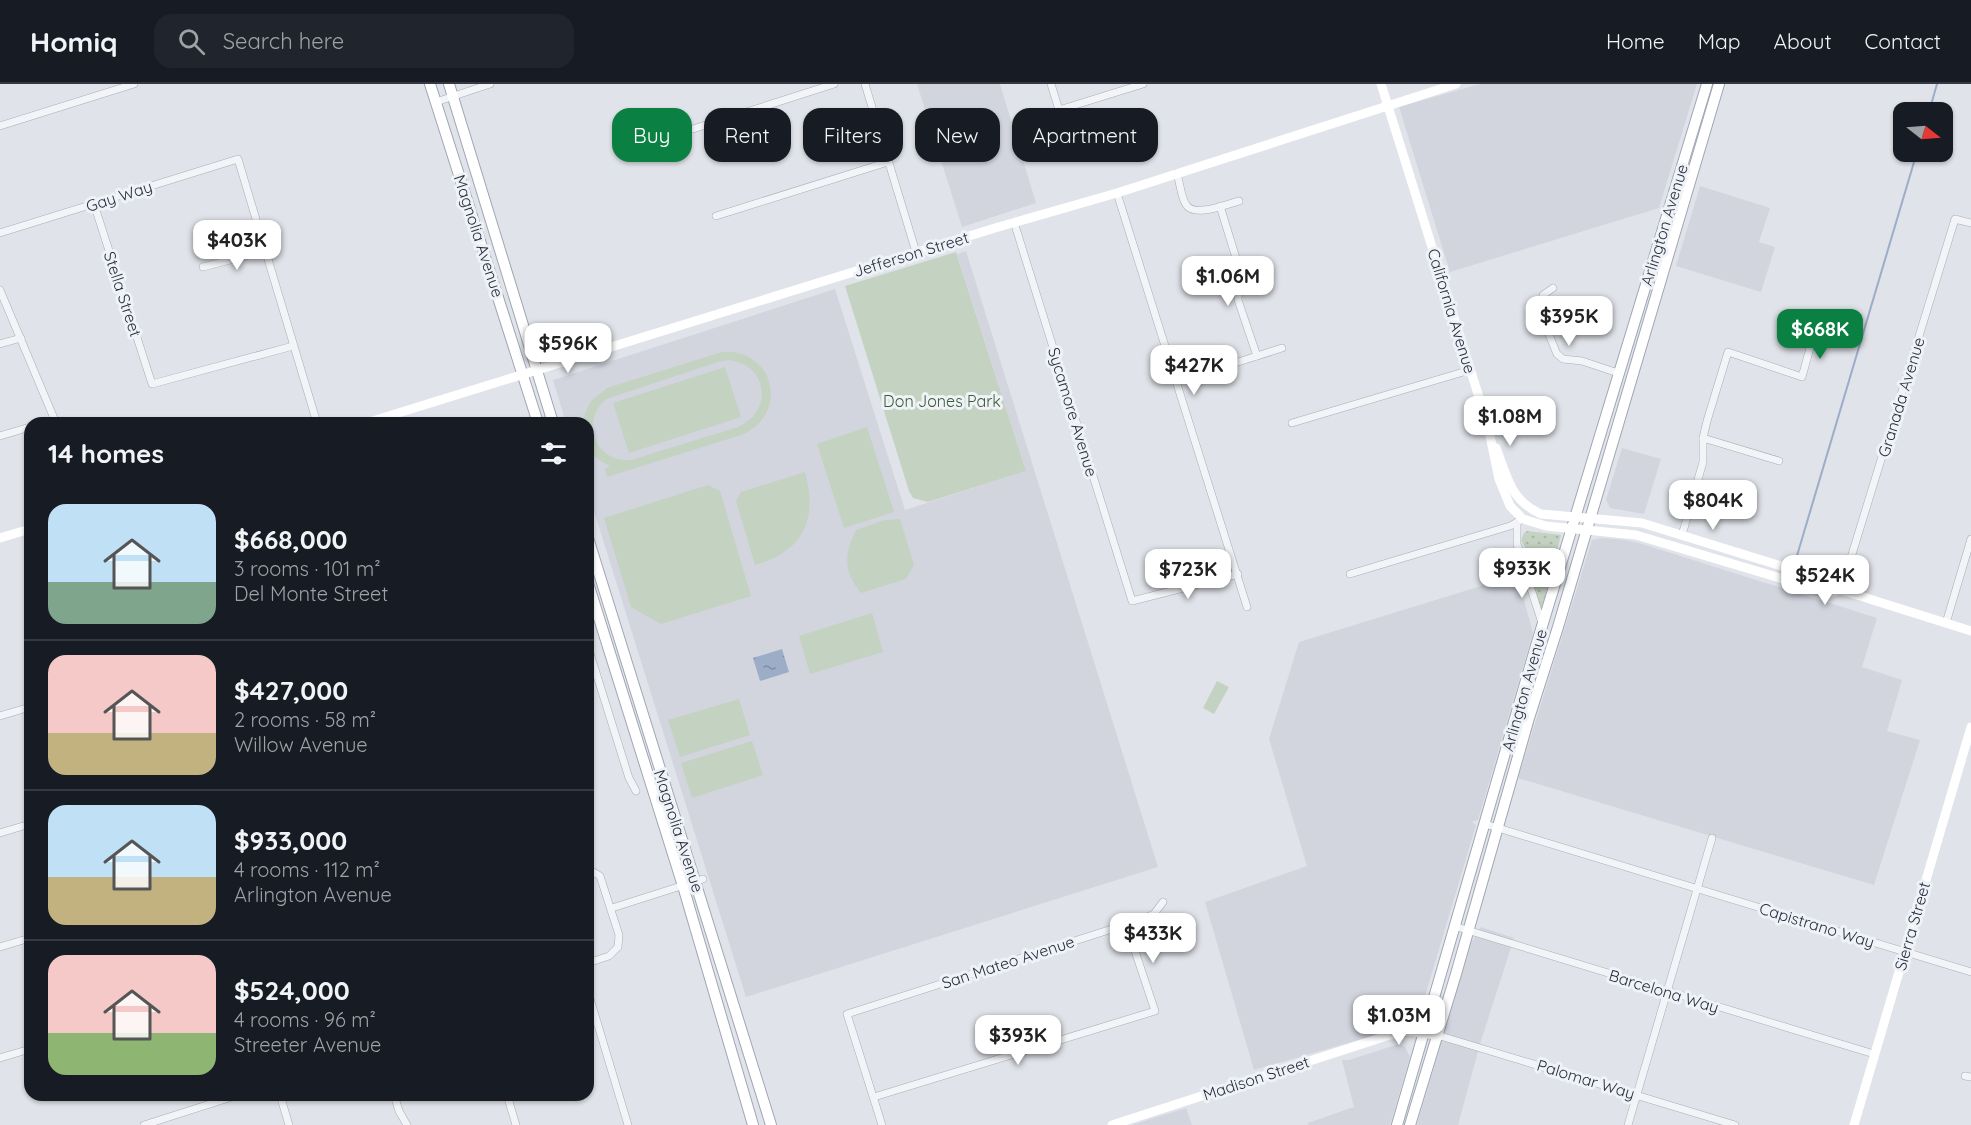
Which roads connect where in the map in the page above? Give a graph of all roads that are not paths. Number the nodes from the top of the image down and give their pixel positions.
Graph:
1 (134, 84) edge
2 (430, 84) edge
3 (449, 84) edge
4 (490, 84) edge
5 (834, 84) edge
6 (865, 84) edge
7 (1051, 84) edge
8 (1143, 84) edge
9 (1381, 84) edge
10 (1456, 84) edge
11 (1707, 84) edge
12 (1719, 84) edge
13 (453, 97) junction
14 (436, 102) junction
15 (1388, 105) junction
16 (872, 108) edge
17 (0, 126) edge
18 (693, 129) dead end
19 (888, 162) joint
20 (1177, 173) junction
21 (1117, 193) junction
22 (1239, 201) dead end
23 (94, 204) junction
24 (1220, 206) junction
25 (716, 216) dead end
26 (1014, 222) junction
27 (1971, 223) edge
28 (0, 233) edge
29 (264, 251) junction
30 (916, 252) junction
31 (203, 267) dead end
32 (1553, 288) dead end
33 (0, 290) edge
34 (1813, 337) dead end
35 (21, 338) junction
36 (0, 344) edge
37 (293, 345) junction
38 (1282, 348) dead end
39 (1257, 356) junction
40 (1232, 364) dead end
41 (536, 369) junction
42 (1470, 370) junction
43 (523, 373) junction
44 (1618, 373) junction
45 (54, 417) edge
46 (315, 417) edge
47 (385, 417) edge
48 (536, 417) edge
49 (551, 417) edge
50 (1292, 423) dead end
51 (1488, 426) junction
52 (24, 429) edge
53 (0, 436) edge
54 (1703, 438) junction
55 (1779, 461) dead end
56 (1520, 520) junction
57 (1574, 523) junction
58 (1588, 524) junction
59 (24, 531) edge
60 (1682, 535) junction
61 (0, 538) edge
62 (1971, 539) edge
63 (594, 556) edge
64 (1238, 574) junction
65 (1350, 574) dead end
66 (1841, 590) junction
67 (594, 605) edge
68 (1247, 607) dead end
69 (1946, 623) junction
70 (1543, 625) junction
71 (1971, 631) edge
72 (594, 666) edge
73 (24, 709) edge
74 (0, 716) edge
75 (1971, 727) edge
76 (636, 791) dead end
77 (1485, 824) junction
78 (24, 826) edge
79 (1497, 828) junction
80 (0, 833) edge
81 (1712, 838) dead end
82 (594, 873) edge
83 (699, 880) junction
84 (682, 886) junction
85 (1698, 887) junction
86 (1163, 902) dead end
87 (612, 908) junction
88 (1126, 924) junction
89 (1454, 926) junction
90 (1468, 930) junction
91 (24, 940) edge
92 (0, 947) edge
93 (1905, 952) junction
94 (594, 961) edge
95 (1971, 972) edge
96 (1666, 991) junction
97 (594, 1012) edge
98 (1423, 1033) junction
99 (1437, 1035) junction
100 (24, 1051) edge
101 (1874, 1054) junction
102 (0, 1058) edge
103 (1637, 1094) junction
104 (874, 1097) junction
105 (219, 1101) edge
106 (282, 1101) edge
107 (396, 1101) edge
108 (509, 1101) edge
109 (144, 1125) edge
110 (289, 1125) edge
111 (407, 1125) edge
112 (516, 1125) edge
113 (628, 1125) edge
114 (753, 1125) edge
115 (771, 1125) edge
116 (882, 1125) edge
117 (1112, 1125) edge
118 (1397, 1125) edge
119 (1410, 1125) edge
120 (1628, 1125) edge
121 (1735, 1125) edge
122 (1854, 1125) edge

1 - 17 street
2 - 14 main road, Magnolia Avenue
3 - 13 main road, Magnolia Avenue
4 - 13 street
5 - 18 street
6 - 16 street
7 - 8 street
9 - 15 main road, California Avenue
10 - 15 main road, Jefferson Street
11 - 44 main road, Arlington Avenue
12 - 58 main road, Arlington Avenue
13 - 14 street
13 - 41 main road, Magnolia Avenue
14 - 43 main road, Magnolia Avenue
15 - 20 main road, Jefferson Street
15 - 42 main road, California Avenue
19 - 25 street
19 - 30 street
20 - 21 main road, Jefferson Street
20 - 24 street
21 - 26 main road, Jefferson Street
21 - 64 street
22 - 24 street
23 - 28 street, Gay Way
23 - 29 street, Gay Way
23 - 37 street, Stella Street
24 - 39 street
26 - 30 main road, Jefferson Street
26 - 64 street, Sycamore Avenue
27 - 66 street, Granada Avenue
29 - 31 street
29 - 37 street
30 - 41 main road, Jefferson Street
32 - 44 street
33 - 35 street
34 - 54 street
35 - 36 street
35 - 45 street
37 - 46 street
38 - 39 street
39 - 40 street
41 - 43 main road, Jefferson Street
41 - 49 main road, Magnolia Avenue
42 - 50 street
42 - 51 main road, California Avenue
43 - 47 main road, Jefferson Street
43 - 48 main road, Magnolia Avenue
44 - 57 main road, Arlington Avenue
51 - 56 main road, California Avenue
51 - 57 main road
52 - 53 street
54 - 55 street
54 - 60 street
56 - 57 main road
56 - 65 street
56 - 70 street
57 - 58 main road
57 - 70 main road, Arlington Avenue
58 - 60 main road
58 - 66 main road
58 - 79 main road, Arlington Avenue
59 - 61 main road
60 - 66 main road
62 - 69 street
63 - 83 main road, Magnolia Avenue
64 - 68 street
66 - 69 main road
67 - 84 main road, Magnolia Avenue
69 - 71 main road
70 - 77 main road, Arlington Avenue
72 - 76 street
73 - 74 street
75 - 93 main road, Sierra Street
77 - 79 street, Capistrano Way
77 - 89 main road, Arlington Avenue
78 - 80 street
79 - 85 street, Capistrano Way
79 - 90 main road, Arlington Avenue
81 - 85 street
82 - 87 street
83 - 84 street
83 - 115 main road, Magnolia Avenue
84 - 87 street
84 - 114 main road, Magnolia Avenue
85 - 93 street, Capistrano Way
85 - 96 street
86 - 88 street, San Mateo Avenue
87 - 94 street
88 - 104 street, San Mateo Avenue
88 - 104 street
89 - 90 street, Barcelona Way
89 - 98 main road, Arlington Avenue
90 - 96 street, Barcelona Way
90 - 99 main road, Arlington Avenue
91 - 92 street
93 - 95 street, Capistrano Way
93 - 101 main road, Sierra Street
96 - 101 street, Barcelona Way
96 - 103 street
97 - 113 street
98 - 99 main road, Madison Street
98 - 117 main road, Madison Street
98 - 118 main road, Arlington Avenue
99 - 103 street, Palomar Way
99 - 119 main road, Arlington Avenue
100 - 102 street
101 - 122 main road, Sierra Street
103 - 120 street
103 - 121 street, Palomar Way
104 - 116 street
105 - 109 street
106 - 110 street
107 - 111 street
108 - 112 street

